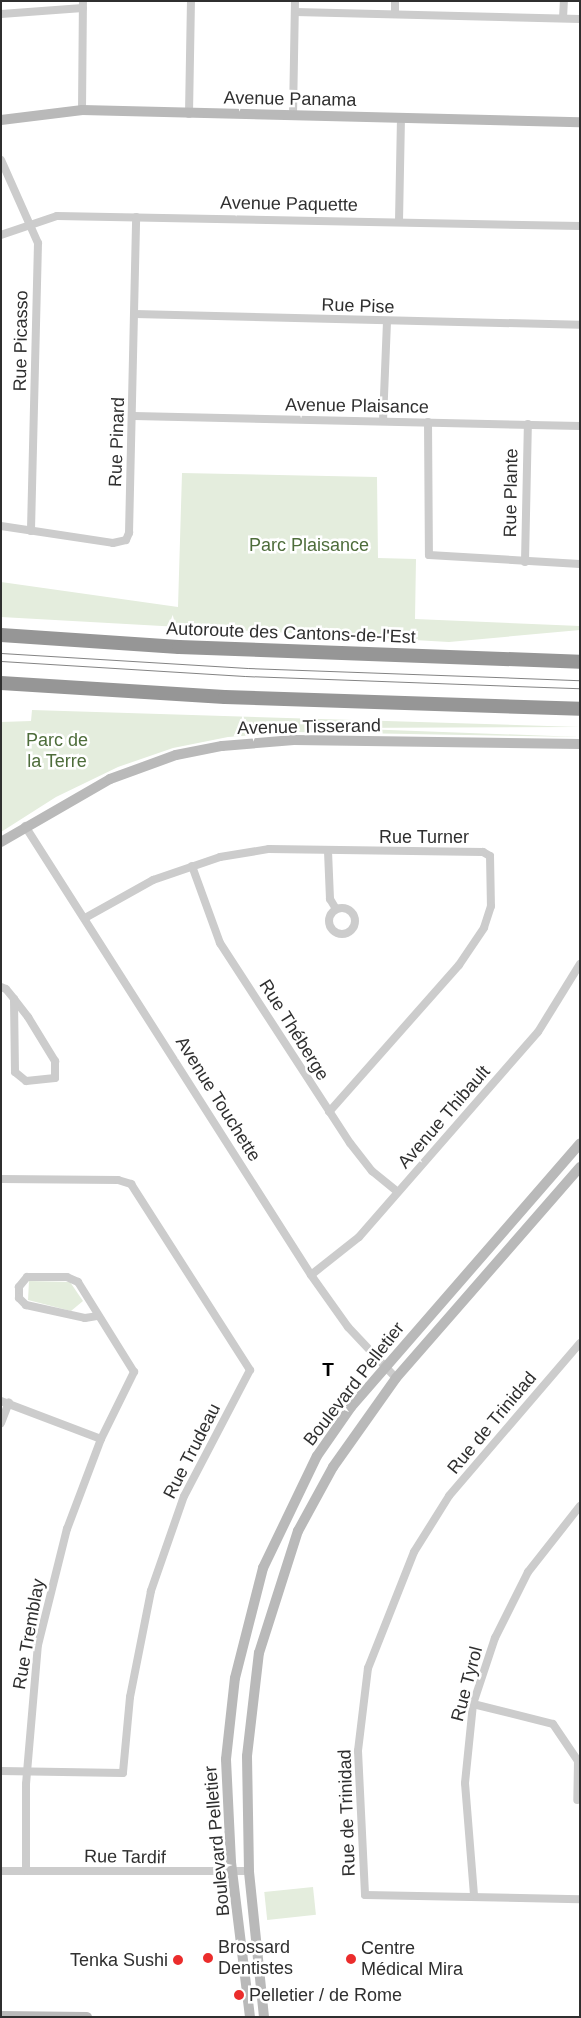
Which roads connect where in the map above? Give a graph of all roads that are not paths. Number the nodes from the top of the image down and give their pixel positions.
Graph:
1 (191, 1) edge
2 (295, 1) edge
3 (395, 1) edge
4 (564, 1) edge
5 (83, 4) edge
6 (295, 12) junction
7 (1, 14) edge
8 (395, 14) junction
9 (563, 18) junction
10 (580, 19) edge
11 (82, 110) junction
12 (189, 114) junction
13 (293, 115) junction
14 (401, 118) junction
15 (1, 120) edge
16 (580, 122) edge
17 (1, 160) edge
18 (136, 217) junction
19 (399, 221) junction
20 (31, 224) junction
21 (580, 226) edge
22 (1, 235) edge
23 (135, 314) junction
24 (387, 322) junction
25 (580, 325) edge
26 (134, 416) junction
27 (383, 422) junction
28 (428, 422) junction
29 (528, 424) junction
30 (580, 426) edge
31 (1, 526) edge
32 (32, 531) junction
33 (525, 562) junction
34 (580, 564) edge
35 (1, 635) edge
36 (580, 662) edge
37 (1, 683) edge
38 (580, 709) edge
39 (580, 744) edge
40 (25, 826) junction
41 (1, 842) edge
42 (328, 851) junction
43 (192, 866) junction
44 (336, 909) dead end
45 (85, 918) junction
46 (580, 964) edge
47 (1, 987) edge
48 (14, 999) junction
49 (329, 1112) junction
50 (578, 1150) edge
51 (580, 1167) edge
52 (1, 1179) edge
53 (398, 1192) junction
54 (312, 1275) junction
55 (97, 1316) junction
56 (580, 1343) edge
57 (383, 1367) junction
58 (396, 1378) junction
59 (5, 1402) edge
60 (1, 1423) edge
61 (101, 1439) junction
62 (580, 1506) edge
63 (474, 1704) junction
64 (1, 1771) edge
65 (27, 1772) junction
66 (577, 1800) dead end
67 (1, 1870) edge
68 (26, 1871) junction
69 (249, 1871) junction
70 (235, 1872) junction
71 (474, 1895) junction
72 (580, 1899) edge
73 (1, 2016) edge
74 (87, 2017) edge
75 (250, 2017) edge
76 (264, 2017) edge

1 - 12 street
2 - 6 street
3 - 8 street
4 - 9 street
5 - 7 street
5 - 11 street
6 - 8 street
6 - 13 street
8 - 9 street
9 - 10 street
11 - 12 street, Avenue Panama
11 - 15 street, Avenue Panama
12 - 13 street, Avenue Panama
13 - 14 street, Avenue Panama
14 - 16 street, Avenue Panama
14 - 19 street
17 - 20 street, Rue Picasso
18 - 19 street, Avenue Paquette
18 - 20 street, Avenue Paquette
18 - 23 street, Rue Pinard
19 - 21 street, Avenue Paquette
20 - 22 street, Avenue Paquette
20 - 32 street, Rue Picasso
23 - 24 street, Rue Pise
23 - 26 street, Rue Pinard
24 - 25 street, Rue Pise
24 - 27 street
26 - 27 street, Avenue Plaisance
26 - 32 street, Rue Pinard
27 - 28 street, Avenue Plaisance
28 - 29 street, Avenue Plaisance
28 - 33 street
29 - 30 street, Avenue Plaisance
29 - 33 street, Rue Plante
31 - 32 street, Rue Pinard
33 - 34 street
35 - 36 highway, Autoroute des Cantons-de-l'Est
37 - 38 highway
39 - 40 street, Avenue Tisserand
40 - 41 street, Avenue Tisserand
40 - 45 street, Avenue Touchette
42 - 43 street, Rue Turner
42 - 44 street
42 - 49 street, Rue Turner
43 - 45 street, Rue Turner
43 - 49 street, Rue Théberge
45 - 54 street, Avenue Touchette
46 - 53 street, Avenue Thibault
47 - 48 street
48 - 48 street
49 - 53 street, Rue Théberge
50 - 57 street, Boulevard Pelletier
51 - 58 street, Boulevard Pelletier
52 - 65 street, Rue Trudeau
53 - 54 street, Avenue Thibault
54 - 57 street, Avenue Touchette
55 - 55 street
55 - 61 street, Rue Tremblay
56 - 71 street, Rue de Trinidad
57 - 58 street, Avenue Touchette
57 - 70 street, Boulevard Pelletier
58 - 69 street, Boulevard Pelletier
59 - 60 street
59 - 61 street
61 - 65 street, Rue Tremblay
62 - 63 street, Rue Tyrol
63 - 66 street
63 - 71 street, Rue Tyrol
64 - 65 street, Rue Trudeau
65 - 68 street, Rue Tremblay
67 - 68 street, Rue Tardif
68 - 70 street, Rue Tardif
69 - 70 street, Rue Tardif
69 - 76 street, Boulevard Pelletier
70 - 75 street, Boulevard Pelletier
71 - 72 street, Rue de Trinidad
73 - 74 street

